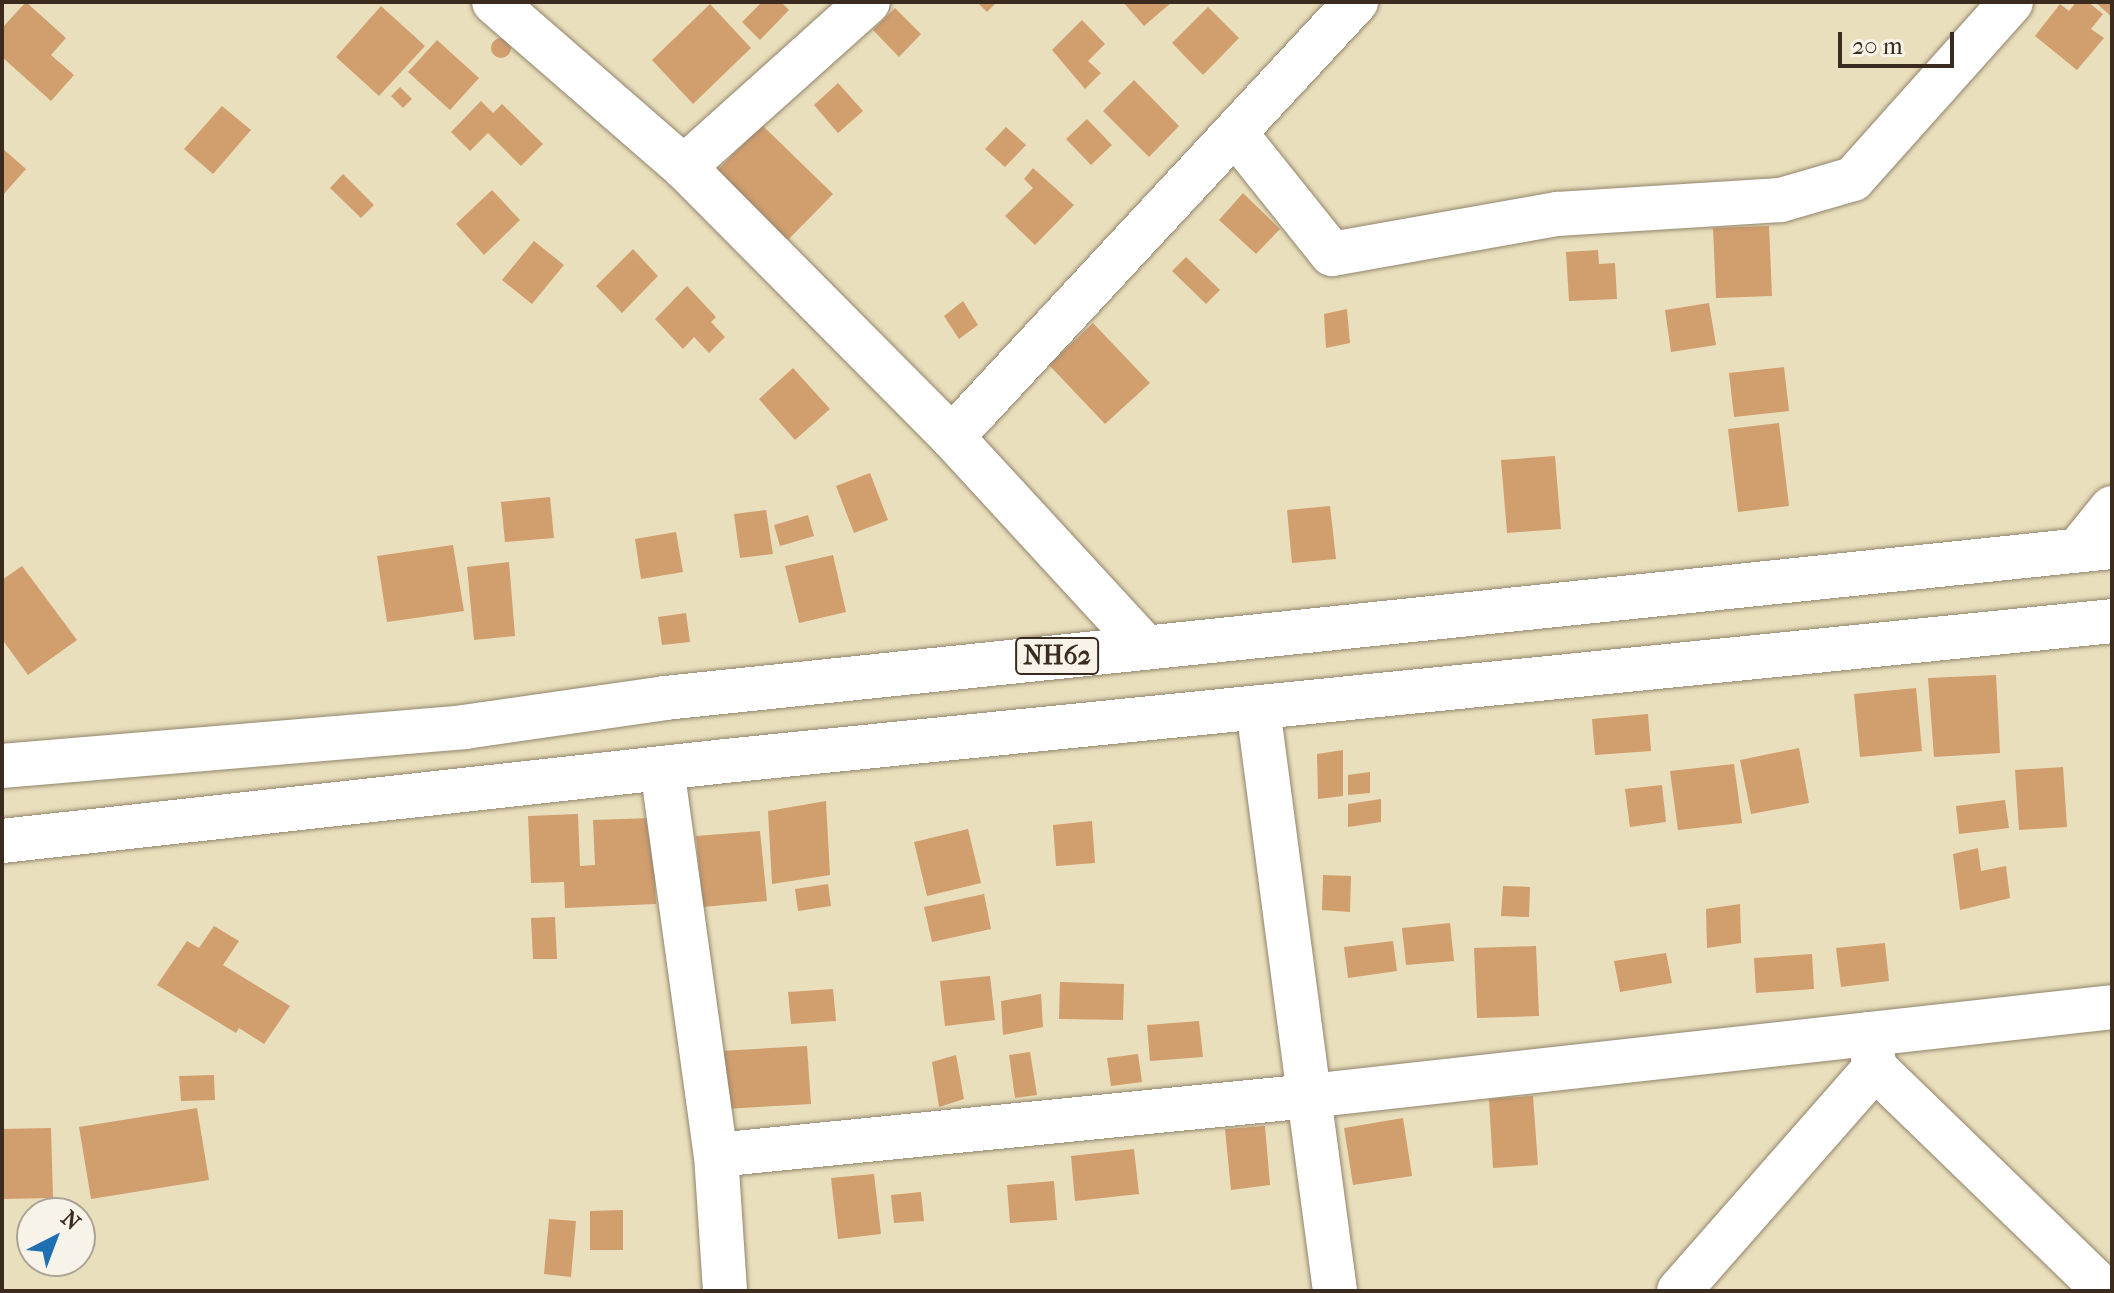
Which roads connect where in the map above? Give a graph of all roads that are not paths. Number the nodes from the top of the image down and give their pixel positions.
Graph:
1 (494, 2) edge
2 (1356, 2) edge
3 (2011, 2) edge
4 (847, 9) edge
5 (1235, 133) junction
6 (684, 167) junction
7 (952, 437) junction
8 (2112, 508) edge
9 (2095, 549) edge
10 (2112, 621) edge
11 (1145, 647) junction
12 (1258, 708) junction
13 (2, 766) edge
14 (662, 768) junction
15 (2, 841) edge
16 (2112, 1007) edge
17 (1872, 1051) junction
18 (1309, 1096) junction
19 (716, 1155) junction
20 (725, 1291) edge
21 (1335, 1291) edge
22 (1679, 1291) edge
23 (2105, 1291) edge

1 - 6 street
2 - 5 street
3 - 5 street
4 - 6 street
5 - 7 street
6 - 7 street
7 - 11 street
8 - 9 street
9 - 11 street, NH62
10 - 12 street
11 - 13 street, NH62
12 - 14 street
12 - 18 street
14 - 15 street
14 - 19 street
16 - 17 street
17 - 18 street
17 - 22 street
17 - 23 street
18 - 19 street
18 - 21 street
19 - 20 street

